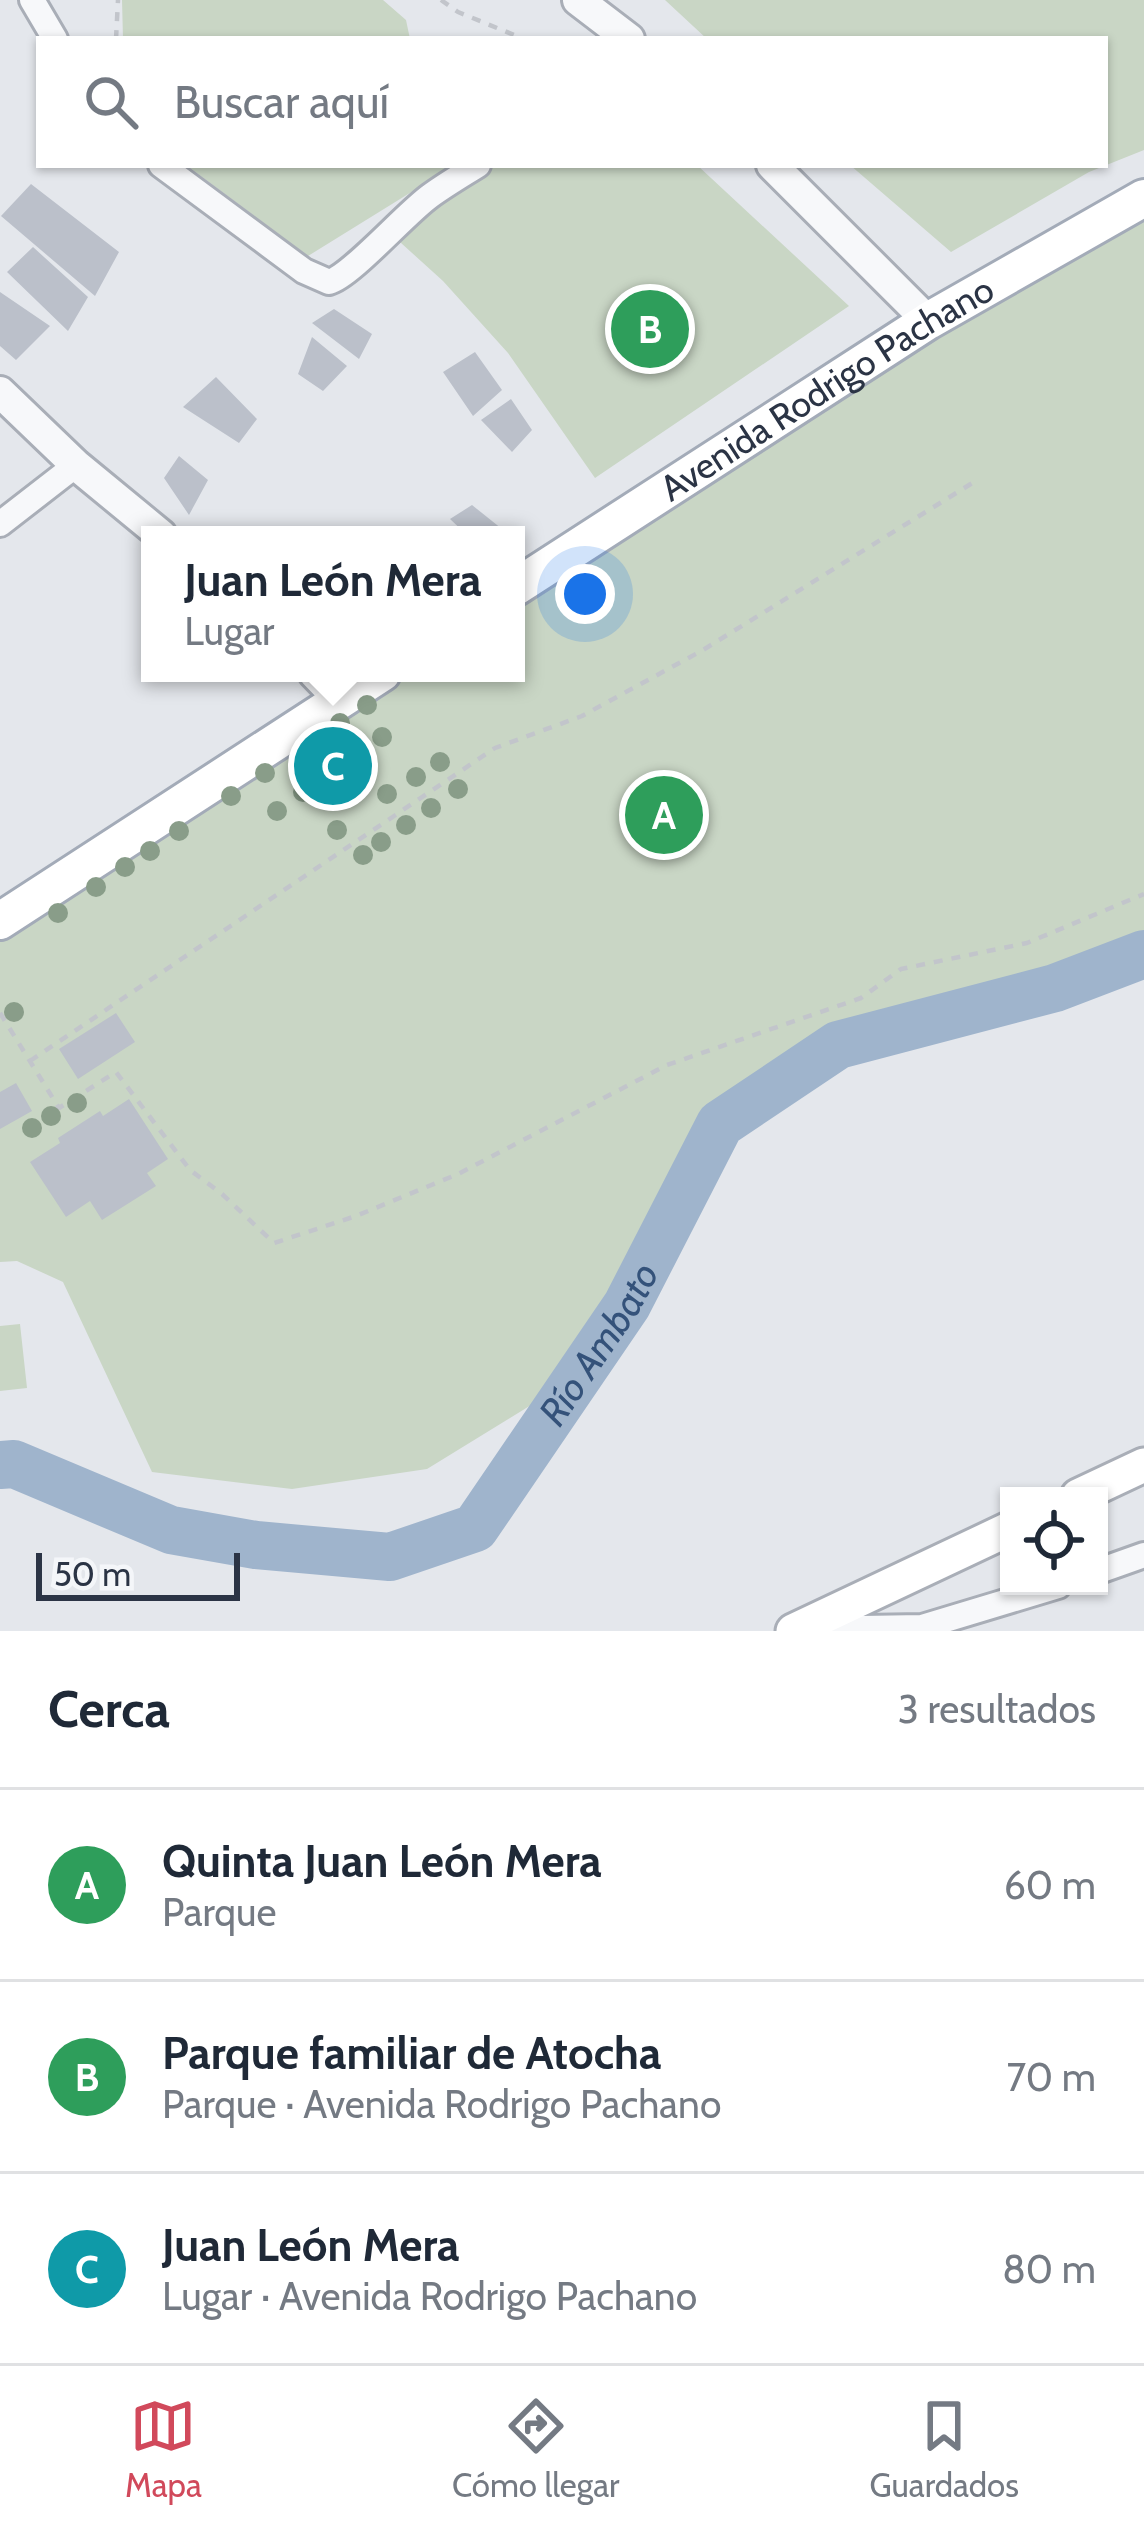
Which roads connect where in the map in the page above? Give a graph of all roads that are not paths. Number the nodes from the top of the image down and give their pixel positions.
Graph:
1 (32, 0) edge
2 (578, 0) edge
3 (53, 36) edge
4 (625, 36) edge
5 (164, 168) edge
6 (473, 168) edge
7 (775, 168) edge
8 (1144, 176) edge
9 (1144, 198) edge
10 (920, 312) junction
11 (0, 392) edge
12 (76, 465) junction
13 (0, 524) edge
14 (150, 526) edge
15 (525, 556) edge
16 (525, 580) edge
17 (331, 683) edge
18 (4, 901) edge
19 (1144, 1465) edge
20 (1097, 1487) edge
21 (1000, 1533) edge
22 (1144, 1555) edge
23 (1108, 1568) edge
24 (1028, 1595) edge
25 (794, 1630) edge

1 - 3 street
2 - 4 street
5 - 6 street
7 - 10 street
8 - 10 main road, Avenida Rodrigo Pachano
9 - 10 main road, Avenida Rodrigo Pachano
10 - 15 main road, Avenida Rodrigo Pachano
10 - 16 main road, Avenida Rodrigo Pachano
11 - 12 street
12 - 13 street
12 - 14 street
17 - 18 main road
19 - 20 main road
21 - 25 main road
22 - 23 street
24 - 25 street

